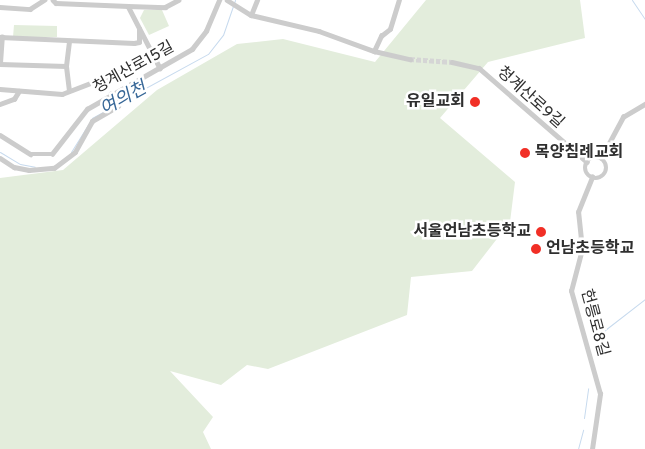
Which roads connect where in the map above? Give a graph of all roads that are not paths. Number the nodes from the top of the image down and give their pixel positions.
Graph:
1 (6, 0) edge
2 (32, 0) edge
3 (44, 0) edge
4 (53, 0) edge
5 (178, 0) edge
6 (219, 0) edge
7 (227, 0) edge
8 (257, 0) edge
9 (400, 0) edge
10 (36, 5) junction
11 (128, 6) junction
12 (3, 7) edge
13 (249, 14) junction
14 (139, 29) junction
15 (1, 37) edge
16 (69, 41) junction
17 (374, 51) junction
18 (410, 59) tunnel mouth
19 (452, 62) tunnel mouth
20 (0, 63) edge
21 (66, 66) junction
22 (160, 68) junction
23 (119, 72) dead end
24 (0, 89) edge
25 (19, 91) junction
26 (68, 91) junction
27 (111, 94) junction
28 (0, 104) edge
29 (645, 104) edge
30 (0, 135) edge
31 (0, 158) edge
32 (601, 158) junction
33 (587, 162) junction
34 (592, 177) junction
35 (592, 449) edge

1 - 12 street
2 - 10 street
3 - 10 street
4 - 11 street
5 - 11 street
6 - 22 street, 청계산로15길
7 - 13 street
8 - 13 street
9 - 17 street
10 - 12 street
11 - 14 street
13 - 17 street
14 - 16 street
14 - 22 street
15 - 16 street
15 - 20 street
16 - 21 street
17 - 18 street
19 - 33 street, 청계산로9길
20 - 21 street
21 - 26 street
22 - 27 street, 청계산로15길
23 - 26 street
24 - 25 street
25 - 26 street
25 - 28 street
27 - 30 street, 청계산로15길
27 - 31 street
29 - 32 street
32 - 33 street
32 - 34 street
33 - 34 street
34 - 35 street, 헌릉로8길

